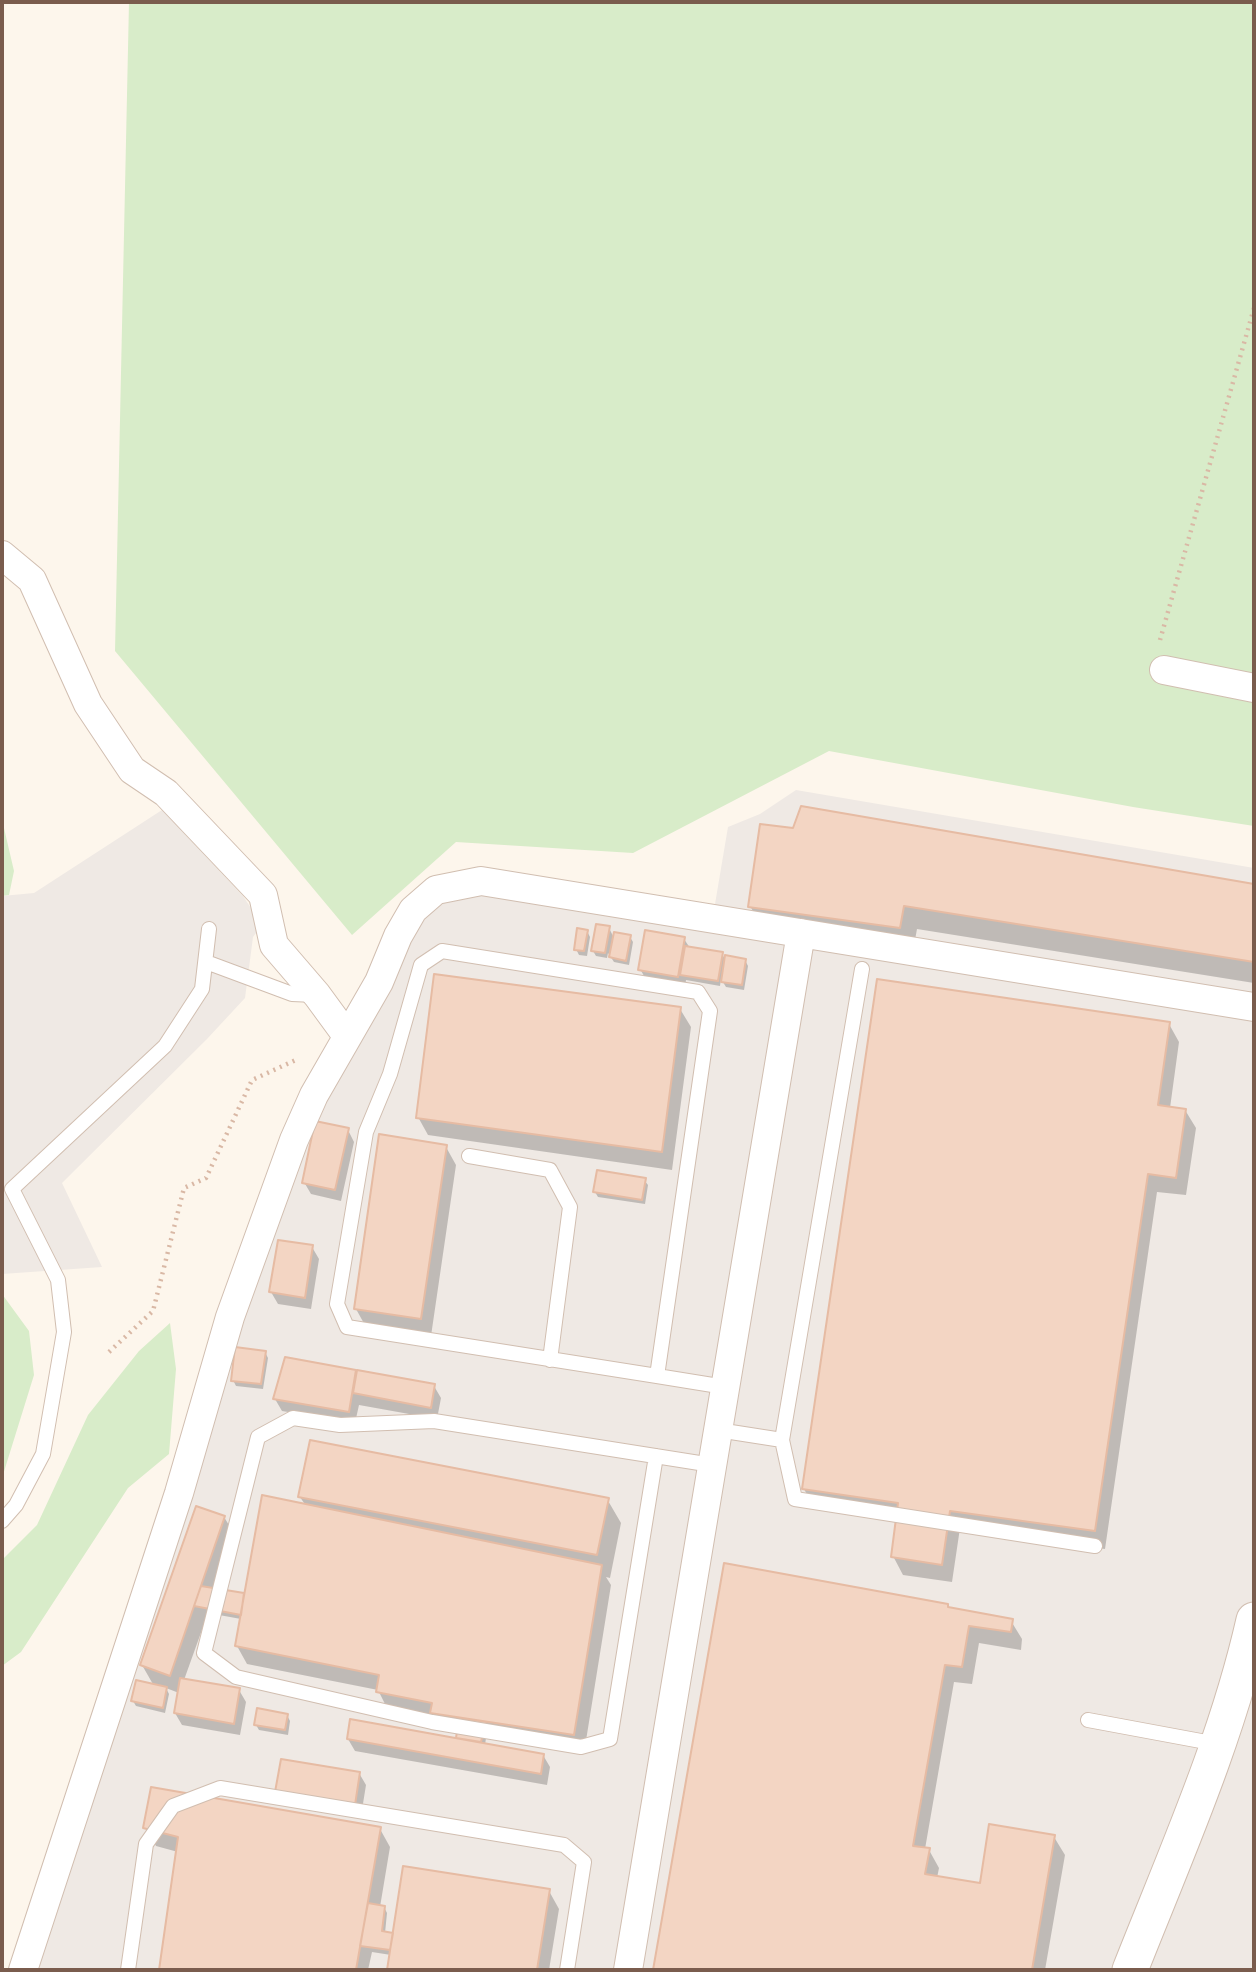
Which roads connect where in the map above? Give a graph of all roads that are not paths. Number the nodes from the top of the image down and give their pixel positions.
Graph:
1 (2, 555) edge
2 (1164, 670) road end
3 (1254, 688) edge
4 (208, 929) dead end
5 (802, 933) junction
6 (206, 962) junction
7 (862, 969) dead end
8 (317, 995) junction
9 (1254, 1007) edge
10 (347, 1036) junction
11 (469, 1156) dead end
12 (550, 1360) junction
13 (657, 1376) junction
14 (726, 1387) junction
15 (718, 1430) junction
16 (782, 1440) junction
17 (656, 1456) junction
18 (712, 1465) junction
19 (2, 1521) edge
20 (1095, 1546) dead end
21 (1254, 1620) edge
22 (1088, 1720) dead end
23 (1217, 1744) junction
24 (23, 1970) edge
25 (128, 1970) edge
26 (567, 1970) edge
27 (628, 1970) edge
28 (1130, 1970) edge

1 - 8 street
2 - 3 street
4 - 6 lane
5 - 9 street
5 - 10 street
5 - 14 street
6 - 8 lane
6 - 19 lane
7 - 16 lane
8 - 10 street
10 - 24 street
11 - 12 lane
12 - 13 lane
12 - 13 lane
13 - 14 lane
14 - 15 street
15 - 16 lane
15 - 18 street
16 - 20 lane
17 - 17 lane
17 - 18 lane
18 - 27 street
21 - 23 street
22 - 23 lane
23 - 28 street
25 - 26 lane

